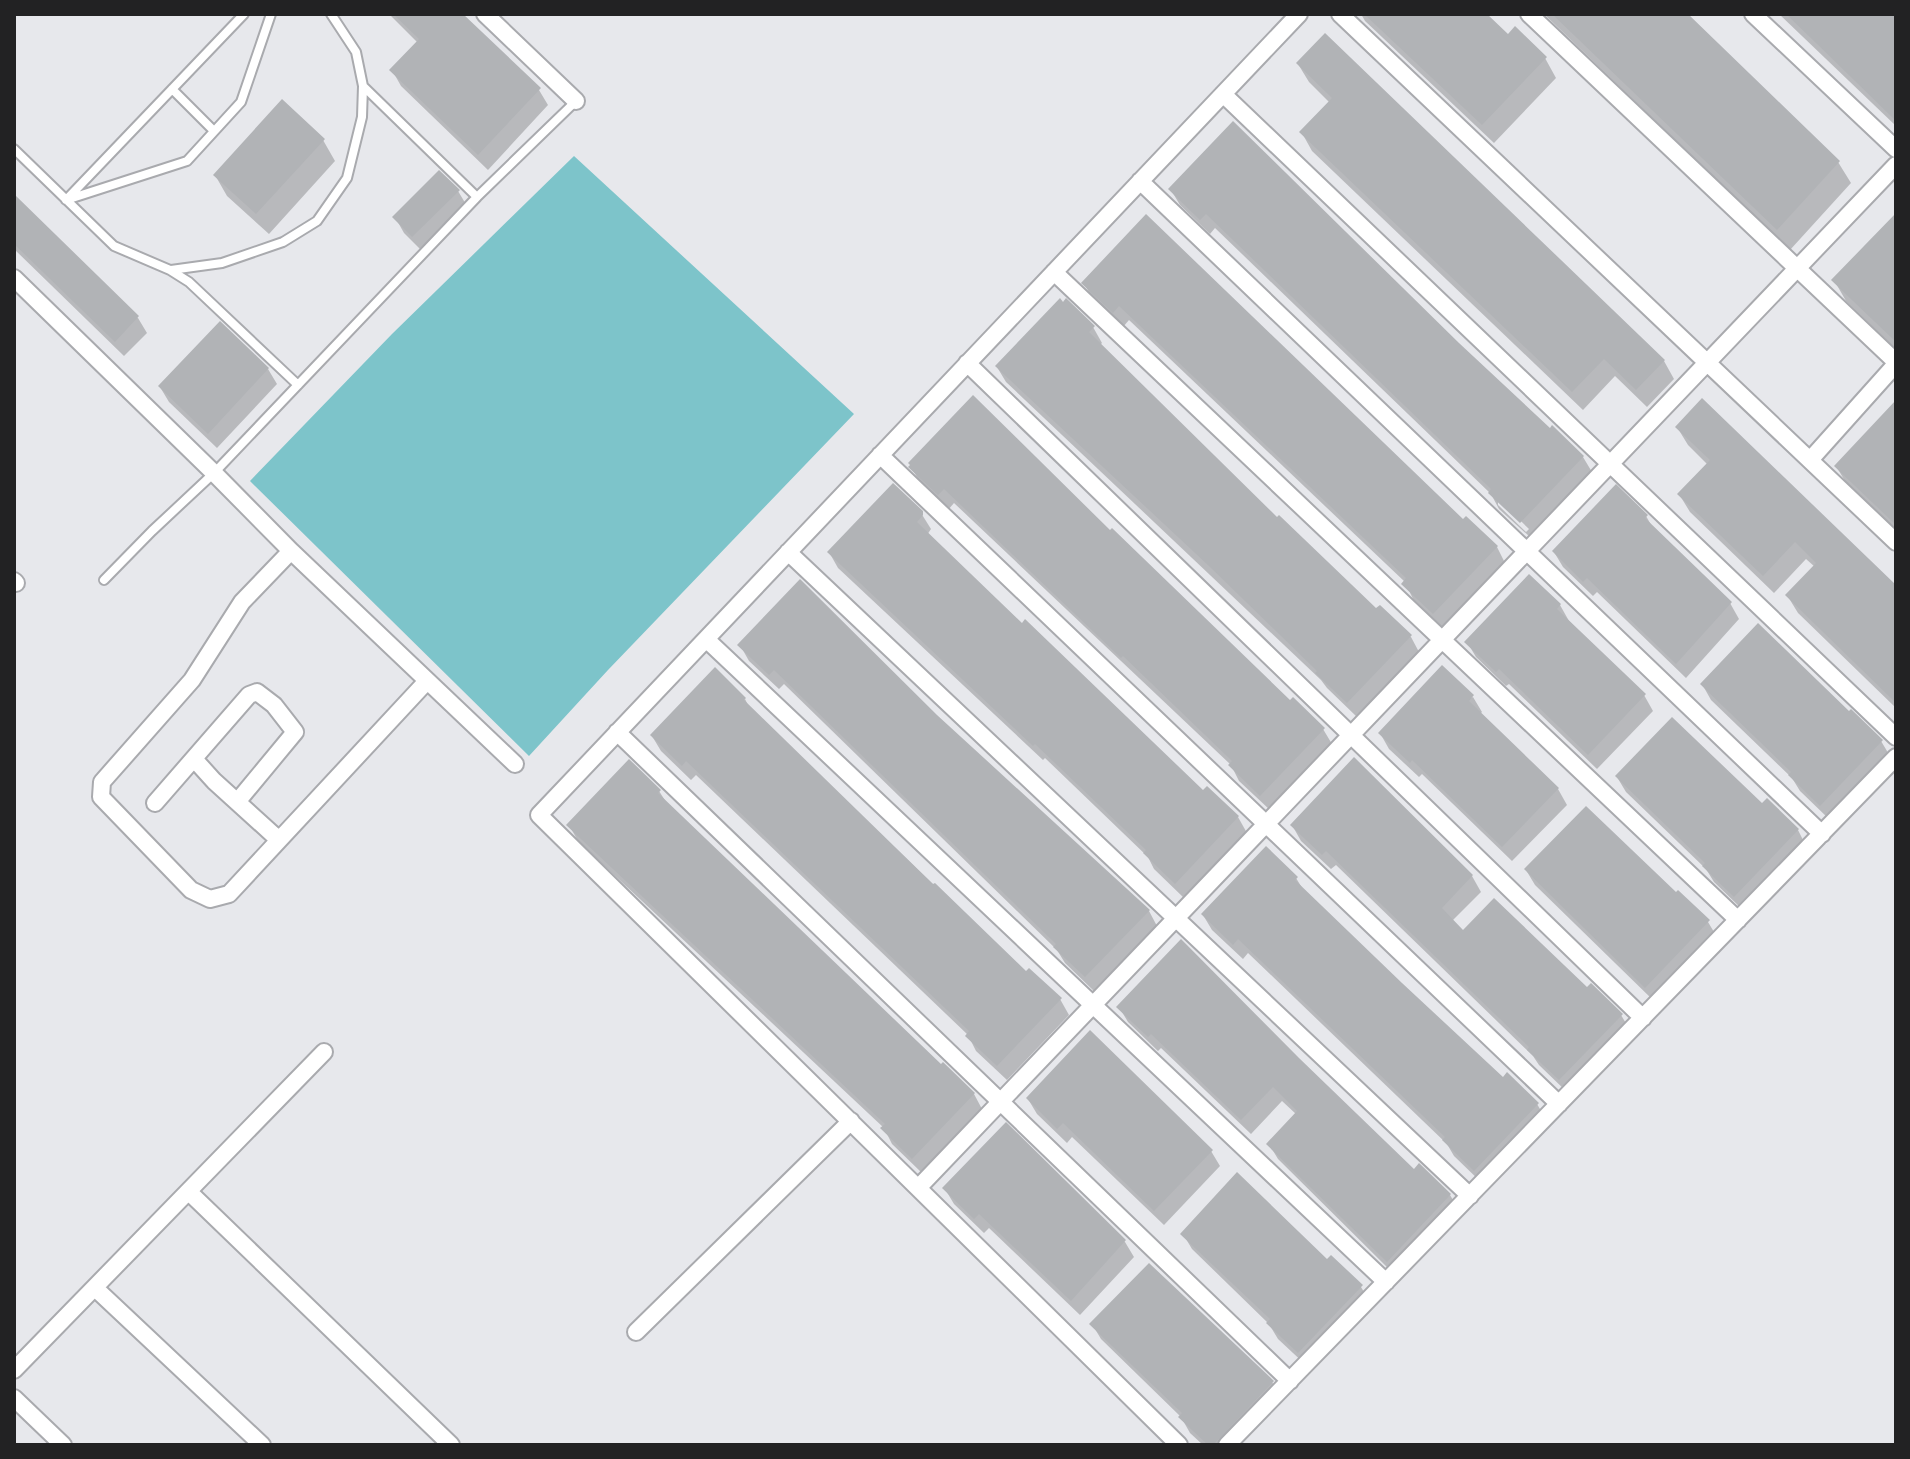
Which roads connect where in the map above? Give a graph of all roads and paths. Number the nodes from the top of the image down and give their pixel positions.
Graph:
1 (244, 14) edge
2 (271, 14) edge
3 (331, 14) edge
4 (485, 14) edge
5 (1299, 14) edge
6 (1340, 14) edge
7 (1529, 14) edge
8 (1753, 14) edge
9 (363, 86) junction
10 (172, 89) junction
11 (1223, 94) junction
12 (576, 101) joint
13 (214, 131) junction
14 (14, 149) edge
15 (1896, 149) edge
16 (1896, 165) edge
17 (1140, 181) junction
18 (477, 197) junction
19 (66, 200) junction
20 (1797, 268) junction
21 (170, 270) junction
22 (1054, 272) junction
23 (14, 278) edge
24 (1707, 362) junction
25 (967, 363) junction
26 (1896, 363) edge
27 (298, 385) junction
28 (880, 455) junction
29 (1810, 460) junction
30 (1610, 463) junction
31 (214, 473) junction
32 (1896, 542) edge
33 (291, 551) junction
34 (1527, 551) junction
35 (788, 552) junction
36 (104, 580) dead end
37 (706, 639) junction
38 (1442, 640) junction
39 (427, 681) junction
40 (617, 732) junction
41 (1351, 735) junction
42 (1896, 737) edge
43 (1896, 757) edge
44 (195, 760) junction
45 (515, 764) dead end
46 (237, 802) junction
47 (155, 803) dead end
48 (1266, 824) junction
49 (1822, 834) junction
50 (279, 840) junction
51 (1176, 918) junction
52 (1738, 920) junction
53 (1093, 1005) junction
54 (1643, 1018) junction
55 (324, 1052) dead end
56 (1000, 1102) junction
57 (1559, 1104) junction
58 (851, 1121) junction
59 (918, 1188) junction
60 (189, 1192) junction
61 (1470, 1196) junction
62 (1386, 1282) junction
63 (95, 1288) junction
64 (636, 1332) dead end
65 (14, 1370) edge
66 (1290, 1381) junction
67 (14, 1398) edge
68 (63, 1445) edge
69 (262, 1445) edge
70 (451, 1445) edge
71 (1179, 1445) edge
72 (1227, 1445) edge

1 - 10 lane
2 - 13 lane
3 - 9 lane
4 - 12 street
5 - 11 street
6 - 24 street
7 - 20 street
8 - 15 street
9 - 18 lane
9 - 21 lane
10 - 13 lane
10 - 19 lane
11 - 17 street
11 - 30 street
12 - 18 lane
13 - 19 lane
14 - 19 lane
16 - 20 street
17 - 22 street
17 - 34 street
18 - 27 lane
19 - 21 lane
20 - 24 street
20 - 26 street
21 - 27 lane
22 - 25 street
22 - 38 street
23 - 31 street
24 - 29 street
24 - 30 street
25 - 28 street
25 - 41 street
26 - 29 street
27 - 31 lane
28 - 35 street
28 - 48 street
29 - 32 street
30 - 34 street
30 - 42 street
31 - 33 street
31 - 36 lane
33 - 39 street
33 - 50 street
34 - 38 street
34 - 49 street
35 - 37 street
35 - 51 street
37 - 40 street
37 - 53 street
38 - 41 street
38 - 52 street
39 - 45 street
39 - 50 street
40 - 56 street
40 - 58 street
41 - 48 street
41 - 54 street
43 - 49 street
44 - 46 street
44 - 46 street
44 - 47 street
46 - 50 street
48 - 51 street
48 - 57 street
49 - 52 street
51 - 53 street
51 - 61 street
52 - 54 street
53 - 56 street
53 - 62 street
54 - 57 street
55 - 60 street
56 - 59 street
56 - 66 street
57 - 61 street
58 - 59 street
58 - 64 street
59 - 71 street
60 - 63 street
60 - 70 street
61 - 62 street
62 - 66 street
63 - 65 street
63 - 69 street
66 - 72 street
67 - 68 street

